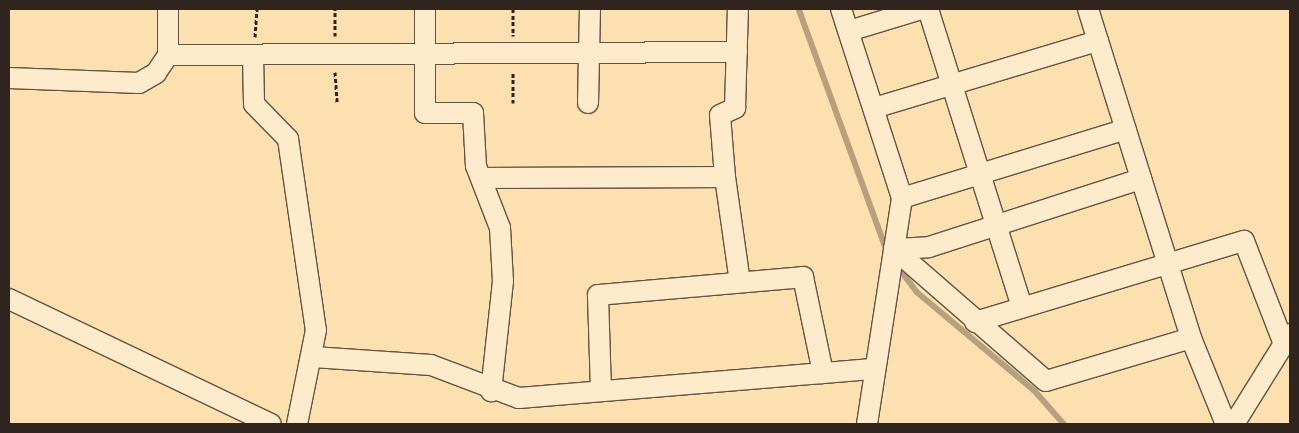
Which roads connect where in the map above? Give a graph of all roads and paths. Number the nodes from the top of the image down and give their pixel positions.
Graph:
1 (168, 9) edge
2 (257, 9) edge
3 (424, 9) edge
4 (590, 9) edge
5 (738, 9) edge
6 (842, 9) edge
7 (921, 9) edge
8 (928, 9) edge
9 (1088, 9) edge
10 (848, 30) junction
11 (1098, 41) junction
12 (424, 52) junction
13 (736, 52) junction
14 (168, 55) junction
15 (253, 55) junction
16 (589, 55) junction
17 (9, 78) edge
18 (951, 85) junction
19 (588, 103) dead end
20 (874, 108) junction
21 (1126, 129) junction
22 (980, 174) junction
23 (725, 177) junction
24 (484, 178) junction
25 (1142, 179) junction
26 (902, 198) junction
27 (996, 226) junction
28 (894, 249) junction
29 (1168, 264) junction
30 (740, 282) junction
31 (10, 297) edge
32 (1022, 308) junction
33 (976, 322) junction
34 (1191, 338) junction
35 (1287, 339) edge
36 (313, 357) junction
37 (875, 369) junction
38 (823, 373) junction
39 (491, 391) junction
40 (600, 391) junction
41 (272, 424) edge
42 (297, 424) edge
43 (867, 424) edge
44 (1226, 424) edge
45 (1234, 424) edge

1 - 14 street
2 - 15 path
3 - 12 street
4 - 16 street
5 - 13 street
6 - 10 street
7 - 10 street
8 - 18 street
9 - 11 street
10 - 20 street
11 - 18 street
11 - 21 street
12 - 15 street
12 - 16 street
12 - 24 street
13 - 16 street
13 - 23 street
14 - 15 street
14 - 17 street
15 - 36 street
16 - 19 street
18 - 20 street
18 - 22 street
20 - 26 street
21 - 22 street
21 - 25 street
22 - 26 street
22 - 27 street
23 - 24 street
23 - 30 street
24 - 39 street
25 - 27 street
25 - 29 street
26 - 28 street
27 - 28 street
27 - 32 street
28 - 33 street
28 - 37 street
29 - 32 street
29 - 34 street
29 - 35 street
30 - 38 street
30 - 40 street
31 - 41 street
32 - 33 street
33 - 34 street
34 - 44 street
35 - 45 street
36 - 39 street
36 - 42 street
37 - 38 street
37 - 43 street
38 - 40 street
39 - 40 street

